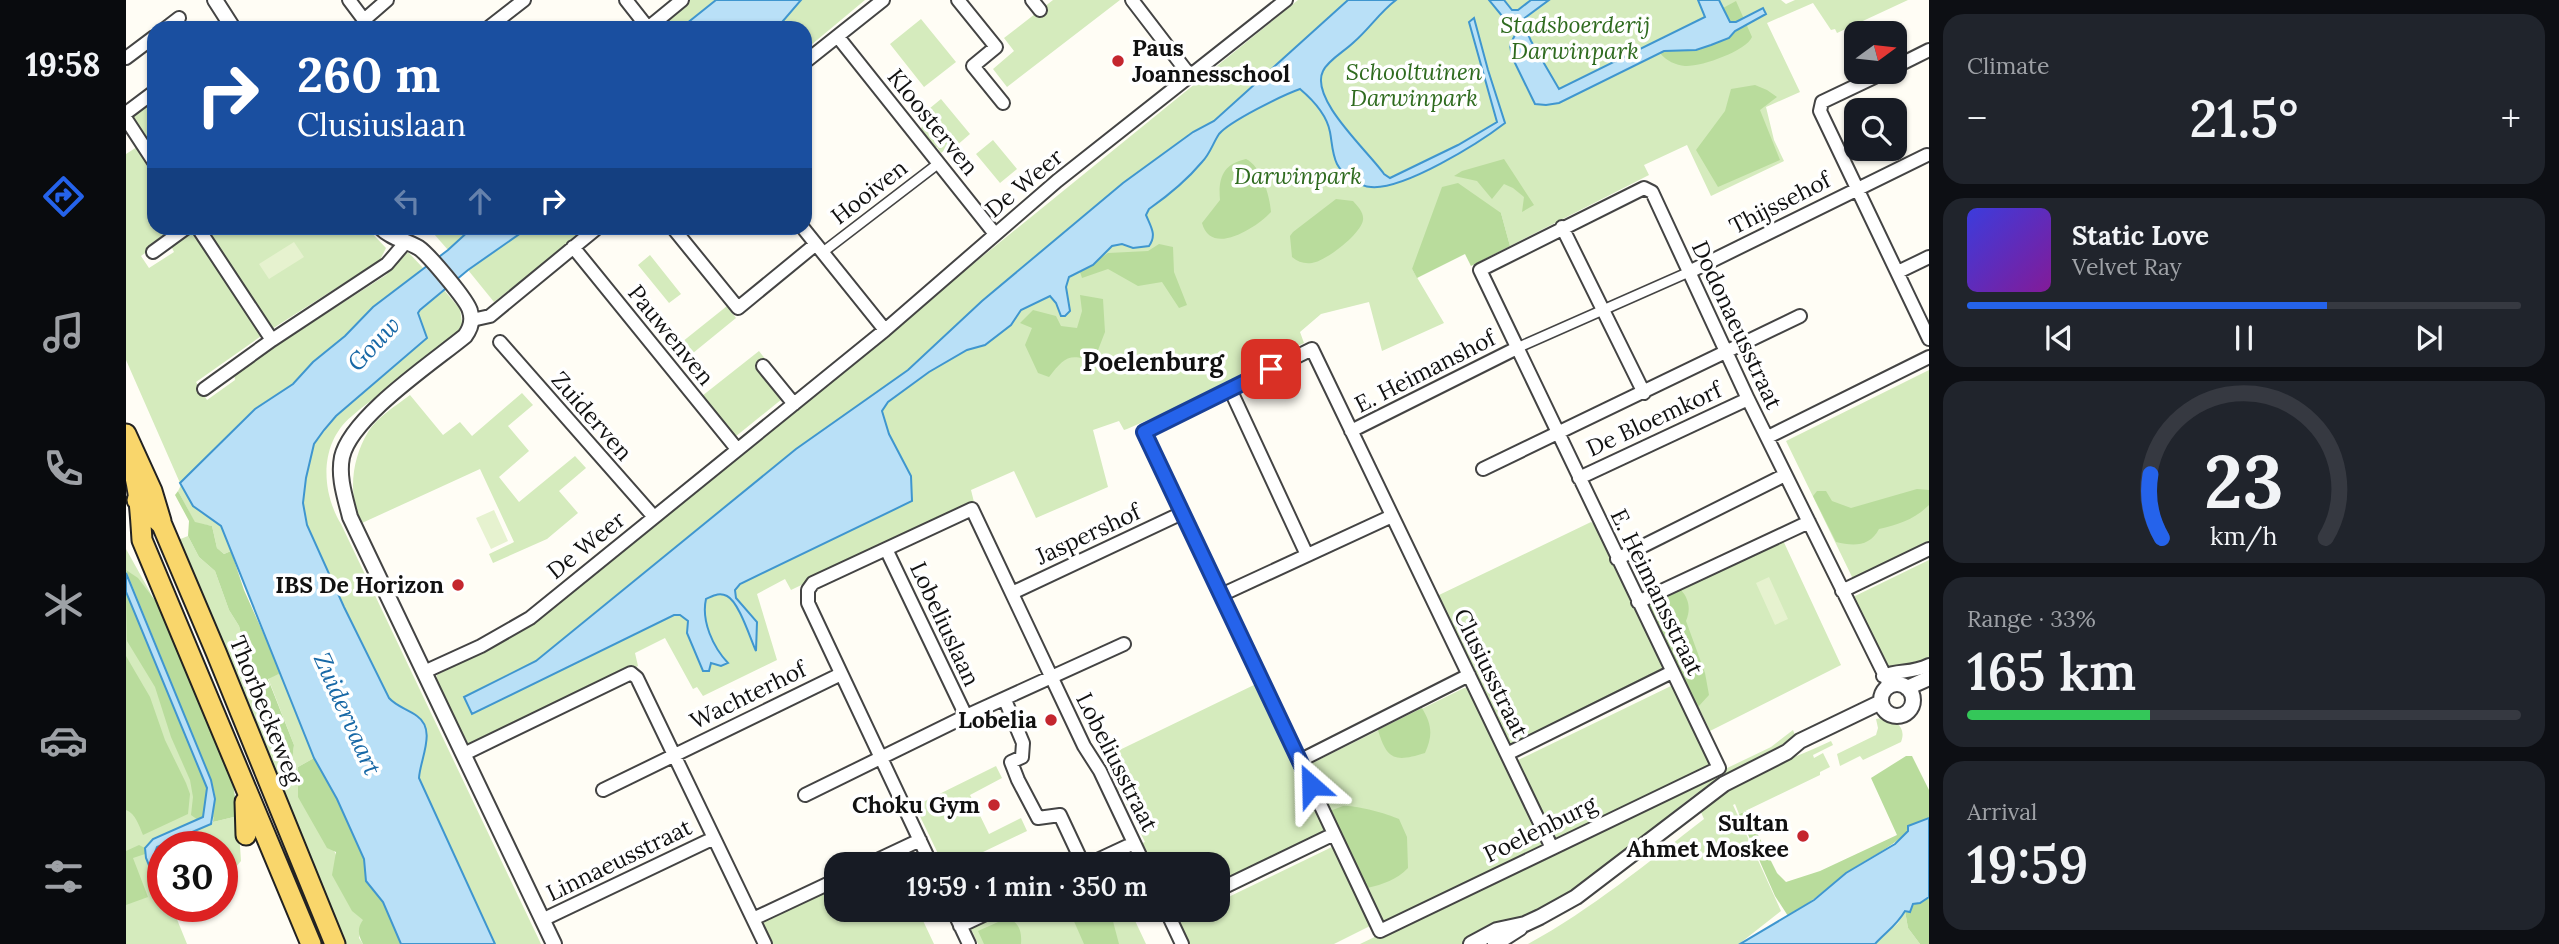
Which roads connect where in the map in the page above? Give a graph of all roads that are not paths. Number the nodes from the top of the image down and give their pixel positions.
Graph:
1 (215, 0) edge
2 (349, 0) edge
3 (387, 0) edge
4 (524, 0) edge
5 (626, 0) edge
6 (682, 0) edge
7 (883, 0) edge
8 (958, 0) edge
9 (1132, 0) edge
10 (1286, 0) edge
11 (179, 19) dead end
12 (176, 21) edge
13 (228, 21) edge
14 (365, 21) edge
15 (370, 21) edge
16 (497, 21) edge
17 (642, 21) edge
18 (656, 21) edge
19 (838, 37) junction
20 (147, 42) edge
21 (1929, 50) edge
22 (812, 57) edge
23 (126, 58) edge
24 (1908, 60) edge
25 (1191, 77) junction
26 (1860, 84) edge
27 (147, 97) edge
28 (1003, 103) dead end
29 (126, 113) edge
30 (126, 119) edge
31 (138, 138) junction
32 (126, 145) edge
33 (147, 152) edge
34 (1927, 155) edge
35 (939, 163) junction
36 (1857, 188) junction
37 (1562, 227) junction
38 (995, 234) junction
39 (176, 235) edge
40 (206, 235) edge
41 (392, 235) edge
42 (588, 235) edge
43 (679, 235) edge
44 (809, 235) edge
45 (405, 243) junction
46 (573, 247) junction
47 (820, 248) junction
48 (153, 252) dead end
49 (1929, 257) edge
50 (1689, 272) junction
51 (1898, 272) junction
52 (1603, 311) junction
53 (1800, 316) dead end
54 (472, 320) junction
55 (886, 330) junction
56 (1929, 339) edge
57 (272, 340) junction
58 (500, 342) dead end
59 (1517, 348) junction
60 (1726, 353) junction
61 (1929, 357) edge
62 (764, 366) dead end
63 (204, 389) dead end
64 (1230, 389) junction
65 (1644, 393) junction
66 (1748, 399) junction
67 (794, 404) junction
68 (1351, 431) junction
69 (126, 434) edge
70 (1557, 434) junction
71 (1768, 437) junction
72 (737, 449) junction
73 (126, 450) edge
74 (1483, 468) dead end
75 (1785, 475) junction
76 (1579, 478) junction
77 (133, 495) edge
78 (972, 509) joint
79 (1182, 513) junction
80 (1392, 516) junction
81 (653, 517) junction
82 (1809, 522) junction
83 (162, 525) junction
84 (1929, 548) edge
85 (887, 549) junction
86 (1307, 555) junction
87 (1617, 559) junction
88 (1842, 591) junction
89 (1012, 593) junction
90 (1221, 595) junction
91 (1638, 602) junction
92 (1124, 644) dead end
93 (1929, 665) edge
94 (424, 672) junction
95 (1672, 672) junction
96 (841, 674) junction
97 (1469, 675) junction
98 (1052, 678) junction
99 (1929, 678) edge
100 (1886, 681) junction
101 (1929, 688) edge
102 (1910, 694) junction
103 (1005, 700) junction
104 (1883, 707) junction
105 (966, 716) junction
106 (464, 754) junction
107 (674, 754) junction
108 (1507, 754) junction
109 (881, 757) junction
110 (1299, 761) junction
111 (1719, 768) joint
112 (603, 790) dead end
113 (245, 791) junction
114 (805, 795) dead end
115 (1334, 834) junction
116 (246, 835) dead end
117 (714, 838) junction
118 (920, 840) junction
119 (1134, 843) junction
120 (1552, 848) junction
121 (894, 852) edge
122 (926, 852) edge
123 (1077, 852) edge
124 (1115, 852) edge
125 (1138, 852) edge
126 (1230, 884) edge
127 (824, 886) edge
128 (284, 915) dead end
129 (753, 919) junction
130 (542, 920) junction
131 (958, 922) edge
132 (968, 922) edge
133 (1174, 922) edge
134 (1525, 924) junction
135 (960, 926) junction
136 (310, 942) edge
137 (335, 944) edge
138 (554, 944) edge
139 (765, 944) edge
140 (970, 944) edge
141 (1182, 944) edge
142 (1471, 944) edge
143 (1495, 944) edge

1 - 13 street
2 - 14 street
3 - 15 street
4 - 16 street
5 - 17 street
6 - 18 street
7 - 19 street
8 - 28 street
9 - 25 street
10 - 25 street, De Weer
11 - 12 street
19 - 22 street
19 - 35 street, Kloosterven
20 - 23 street
21 - 24 street
25 - 38 street, De Weer
26 - 36 street
27 - 29 street
30 - 31 street
31 - 32 street
31 - 33 street
34 - 36 street, Thijssehof
35 - 38 street, Kloosterven
35 - 47 street, Hooiven
36 - 50 street, Thijssehof
36 - 51 street
37 - 50 street, Dodonaeusstraat
37 - 52 street
37 - 59 street, E. Heimansstraat
38 - 55 street, De Weer
39 - 48 street
40 - 57 street
41 - 45 street
42 - 46 street
43 - 47 street
44 - 47 street
45 - 54 street
45 - 57 street
46 - 54 street
46 - 72 street, Pauwenven
47 - 55 street
49 - 51 street
50 - 52 street
50 - 60 street, Dodonaeusstraat
51 - 56 street
52 - 59 street
52 - 65 street
53 - 60 street
54 - 94 street
55 - 67 street, De Weer
57 - 63 street
58 - 81 street, Zuiderven
59 - 68 street, E. Heimanshof
59 - 70 street, E. Heimansstraat
60 - 65 street
60 - 66 street, Dodonaeusstraat
61 - 71 street
62 - 67 street
64 - 68 street, Clusiusstraat
64 - 79 street
64 - 86 street
65 - 70 street
66 - 71 street, Dodonaeusstraat
66 - 76 street, De Bloemkorf
67 - 72 street, De Weer
68 - 80 street, Clusiusstraat
69 - 83 main road
70 - 74 street
70 - 76 street, E. Heimansstraat
71 - 75 street, Dodonaeusstraat
72 - 81 street, De Weer
73 - 77 main road
75 - 82 street, Dodonaeusstraat
75 - 87 street
76 - 87 street, E. Heimansstraat
77 - 83 main road, Thorbeckeweg
77 - 113 main road
78 - 85 street, Lobeliuslaan
78 - 89 street, Lobeliusstraat
79 - 89 street, Jaspershof
79 - 90 street
80 - 86 street
80 - 97 street, Clusiusstraat
81 - 94 street, De Weer
82 - 88 street, Dodonaeusstraat
82 - 91 street
83 - 137 main road, Thorbeckeweg
84 - 88 street
85 - 96 street, Lobeliuslaan
85 - 105 street, Lobeliuslaan
86 - 90 street
87 - 91 street, E. Heimansstraat
88 - 100 street, Dodonaeusstraat
89 - 98 street, Lobeliusstraat
90 - 110 street
91 - 95 street, E. Heimansstraat
92 - 98 street, Lobeliusstraat
93 - 100 street
94 - 106 street
95 - 108 street
95 - 111 street, E. Heimansstraat
96 - 107 street, Wachterhof
96 - 109 street
97 - 108 street, Clusiusstraat
97 - 110 street
98 - 103 street
98 - 119 street, Lobeliusstraat
99 - 102 street
100 - 102 street
100 - 104 street
101 - 102 street
102 - 104 street
103 - 105 street
103 - 123 street
104 - 134 street
105 - 109 street
106 - 107 street
106 - 130 street
107 - 112 street
107 - 117 street, Linnaeusstraat
108 - 120 street, Clusiusstraat
109 - 114 street
109 - 118 street
110 - 115 street
111 - 120 street, Poelenburg
113 - 116 main road
113 - 136 main road
115 - 120 street, Poelenburg
115 - 126 street
117 - 129 street, Linnaeusstraat
117 - 130 street, Linnaeusstraat
118 - 121 street
118 - 122 street
119 - 124 street
119 - 125 street, Lobeliusstraat
127 - 129 street
128 - 136 main road
129 - 139 street, Linnaeusstraat
130 - 138 street
131 - 135 street
132 - 135 street
133 - 141 street
134 - 142 street
134 - 143 street
135 - 140 street

